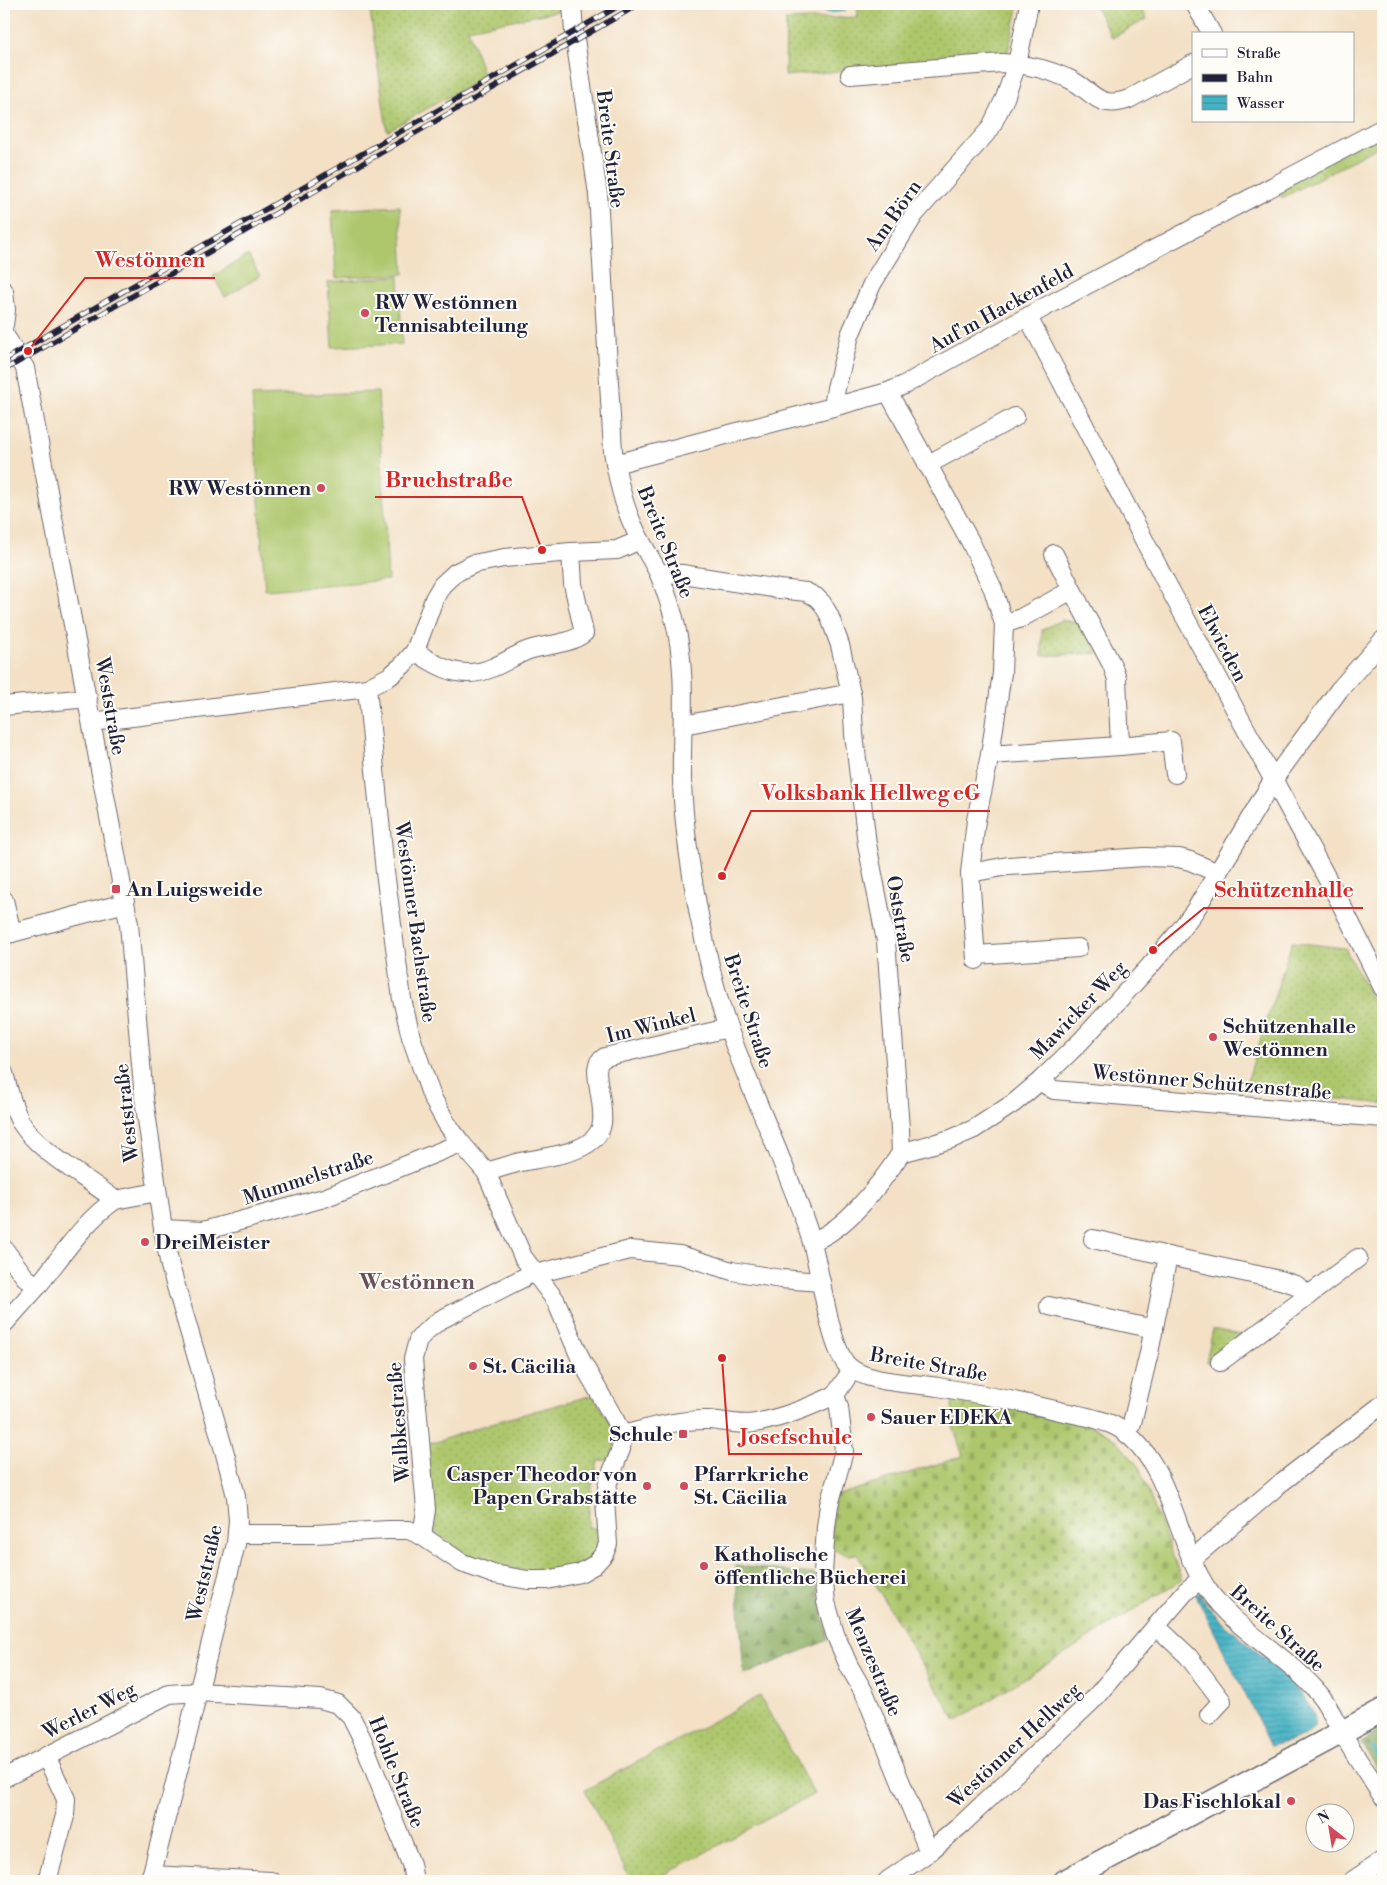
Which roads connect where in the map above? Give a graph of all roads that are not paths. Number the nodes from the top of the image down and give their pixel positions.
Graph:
1 (572, 4) edge
2 (1029, 4) edge
3 (1195, 4) edge
4 (1211, 32) edge
5 (1017, 64) junction
6 (1192, 65) edge
7 (850, 75) dead end
8 (1383, 128) edge
9 (4, 291) edge
10 (1028, 317) junction
11 (4, 325) edge
12 (4, 334) edge
13 (888, 392) junction
14 (834, 407) junction
15 (1014, 417) dead end
16 (615, 464) junction
17 (927, 465) junction
18 (640, 540) junction
19 (571, 552) junction
20 (1054, 554) dead end
21 (659, 573) junction
22 (1072, 590) junction
23 (1004, 624) junction
24 (1383, 640) edge
25 (415, 651) junction
26 (367, 688) junction
27 (851, 692) junction
28 (88, 698) junction
29 (4, 706) edge
30 (92, 722) junction
31 (683, 725) junction
32 (1120, 746) junction
33 (990, 756) junction
34 (1175, 774) dead end
35 (1273, 780) junction
36 (970, 873) junction
37 (1218, 874) junction
38 (4, 900) edge
39 (125, 904) junction
40 (8, 934) edge
41 (1078, 948) dead end
42 (1383, 988) edge
43 (728, 1028) junction
44 (4, 1073) edge
45 (1040, 1081) junction
46 (1383, 1118) edge
47 (461, 1143) junction
48 (901, 1153) junction
49 (486, 1172) junction
50 (157, 1192) junction
51 (115, 1200) junction
52 (163, 1229) junction
53 (1093, 1239) dead end
54 (812, 1241) junction
55 (4, 1249) edge
56 (1168, 1256) junction
57 (1358, 1258) dead end
58 (531, 1276) junction
59 (821, 1282) junction
60 (38, 1287) junction
61 (1309, 1295) junction
62 (1049, 1306) dead end
63 (4, 1324) edge
64 (1154, 1329) junction
65 (1220, 1362) dead end
66 (852, 1370) junction
67 (835, 1395) junction
68 (1383, 1404) edge
69 (1126, 1434) junction
70 (622, 1435) junction
71 (238, 1534) junction
72 (422, 1536) junction
73 (1192, 1560) junction
74 (1200, 1579) junction
75 (1156, 1626) junction
76 (198, 1692) junction
77 (1383, 1710) edge
78 (1209, 1715) dead end
79 (1342, 1732) junction
80 (46, 1756) junction
81 (4, 1778) edge
82 (1383, 1797) edge
83 (929, 1852) junction
84 (1383, 1860) edge
85 (150, 1878) edge
86 (48, 1881) edge
87 (271, 1881) edge
88 (414, 1881) edge
89 (887, 1881) edge
90 (1065, 1881) edge
91 (1352, 1881) edge

1 - 16 street, Breite Straße
2 - 5 street, Am Börn
3 - 4 street
5 - 6 street
5 - 7 street
5 - 14 street, Am Börn
8 - 10 street, Auf'm Hackenfeld
9 - 11 street
10 - 13 street, Auf'm Hackenfeld
10 - 35 street, Elwieden
12 - 28 street, Weststraße
13 - 14 street, Auf'm Hackenfeld
13 - 17 street
14 - 16 street, Auf'm Hackenfeld
15 - 17 street
16 - 18 street, Breite Straße
17 - 23 street
18 - 19 street
18 - 21 street, Breite Straße
19 - 25 street
19 - 25 street
20 - 22 street
21 - 27 street, Oststraße
21 - 31 street, Breite Straße
22 - 23 street
22 - 32 street
23 - 33 street
24 - 35 street, Mawicker Weg
25 - 26 street
26 - 30 street
26 - 47 street, Westönner Bachstraße
27 - 31 street
27 - 48 street, Oststraße
28 - 29 street
28 - 30 street, Weststraße
30 - 39 street, Weststraße
31 - 43 street, Breite Straße
32 - 33 street
32 - 34 street
33 - 36 street
35 - 37 street, Mawicker Weg
35 - 42 street, Elwieden
36 - 37 street
36 - 41 street
37 - 45 street, Mawicker Weg
38 - 40 street
39 - 40 street
39 - 50 street, Weststraße
43 - 49 street, Im Winkel
43 - 54 street, Breite Straße
44 - 51 street
45 - 46 street, Westönner Schützenstraße
45 - 48 street, Mawicker Weg
47 - 49 street, Westönner Bachstraße
47 - 52 street, Mummelstraße
48 - 54 street
49 - 58 street, Westönner Bachstraße
50 - 51 street
50 - 52 street, Weststraße
51 - 60 street
52 - 71 street, Weststraße
53 - 56 street
54 - 59 street, Breite Straße
55 - 60 street
56 - 61 street
56 - 64 street
57 - 61 street
58 - 59 street, Walbkestraße
58 - 70 street, Westönner Bachstraße
58 - 72 street, Walbkestraße
59 - 66 street, Breite Straße
60 - 63 street
61 - 65 street
62 - 64 street
64 - 69 street
66 - 67 street
66 - 69 street, Breite Straße
67 - 70 street
67 - 83 street, Menzestraße
68 - 73 street
69 - 73 street, Breite Straße
70 - 72 street
71 - 72 street
71 - 76 street, Weststraße
73 - 74 street, Breite Straße
74 - 75 street, Westönner Hellweg
74 - 79 street, Breite Straße
75 - 78 street
75 - 83 street, Westönner Hellweg
76 - 80 street, Werler Weg
76 - 85 street, Weststraße
76 - 88 street, Hohle Straße
77 - 79 main road
79 - 82 street, Breite Straße
79 - 90 main road
80 - 81 street, Werler Weg
80 - 86 street
83 - 89 street, Westönner Hellweg
84 - 91 street
85 - 87 street

